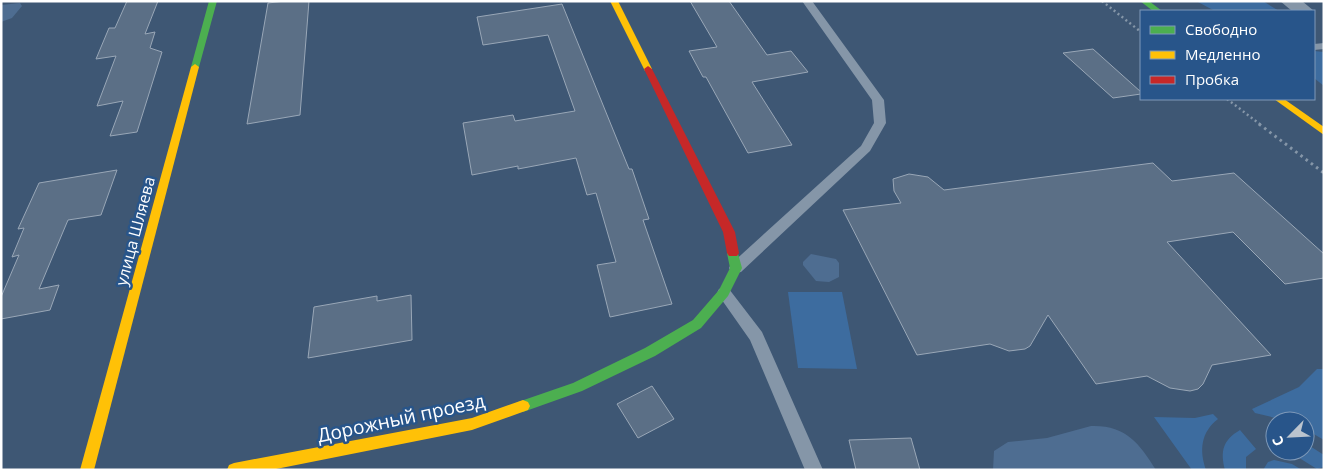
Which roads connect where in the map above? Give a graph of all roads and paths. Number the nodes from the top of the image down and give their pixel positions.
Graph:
1 (212, 1) edge
2 (614, 1) edge
3 (807, 1) edge
4 (1102, 1) edge
5 (1144, 1) edge
6 (1289, 1) edge
7 (1157, 10) edge
8 (1303, 10) edge
9 (1140, 31) edge
10 (1228, 100) edge
11 (1279, 100) edge
12 (1324, 132) edge
13 (1324, 173) edge
14 (736, 268) junction
15 (724, 293) junction
16 (87, 470) edge
17 (234, 470) edge
18 (814, 470) edge

1 - 16 street, улица Шляева
2 - 14 street
3 - 14 lane
4 - 9 path
5 - 7 street
6 - 8 street
10 - 13 path
11 - 12 street
14 - 15 street, Дорожный проезд
15 - 17 street, Дорожный проезд
15 - 18 lane

